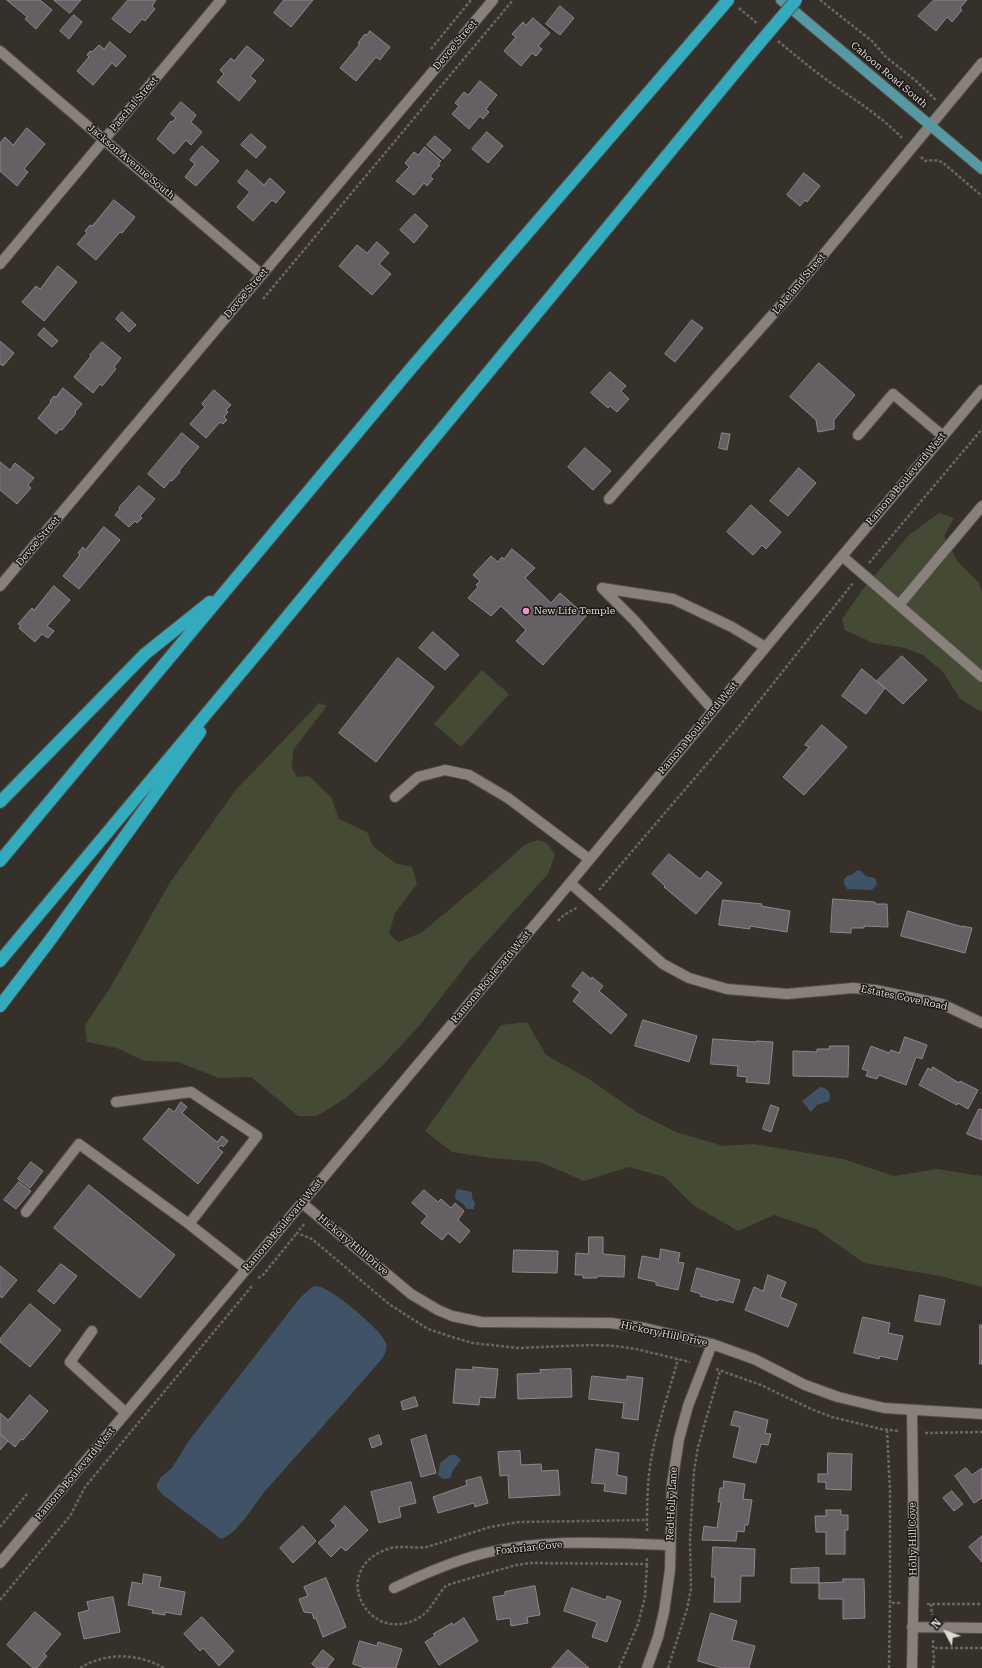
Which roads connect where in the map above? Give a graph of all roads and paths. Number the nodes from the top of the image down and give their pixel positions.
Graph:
1 (221, 0) edge
2 (492, 0) edge
3 (513, 0) edge
4 (781, 0) edge
5 (796, 0) edge
6 (820, 0) edge
7 (732, 2) edge
8 (759, 25) dead end
9 (777, 40) dead end
10 (0, 51) edge
11 (982, 63) edge
12 (945, 108) junction
13 (931, 126) junction
14 (104, 140) junction
15 (912, 148) junction
16 (982, 169) edge
17 (982, 196) edge
18 (0, 264) edge
19 (262, 275) junction
20 (263, 299) dead end
21 (982, 390) edge
22 (982, 429) edge
23 (858, 435) dead end
24 (943, 436) junction
25 (609, 499) dead end
26 (982, 506) edge
27 (842, 556) junction
28 (861, 573) junction
29 (231, 585) junction
30 (0, 586) edge
31 (899, 605) junction
32 (263, 646) junction
33 (765, 647) junction
34 (982, 677) edge
35 (713, 710) junction
36 (395, 797) dead end
37 (0, 802) edge
38 (589, 860) junction
39 (0, 861) edge
40 (570, 883) junction
41 (589, 900) junction
42 (555, 924) dead end
43 (0, 961) edge
44 (0, 1006) edge
45 (982, 1023) edge
46 (116, 1102) dead end
47 (302, 1203) junction
48 (26, 1212) dead end
49 (313, 1212) junction
50 (190, 1224) junction
51 (297, 1233) junction
52 (246, 1269) junction
53 (256, 1279) dead end
54 (252, 1285) dead end
55 (92, 1331) dead end
56 (712, 1344) junction
57 (704, 1366) junction
58 (720, 1370) junction
59 (912, 1410) junction
60 (126, 1412) junction
61 (982, 1414) edge
62 (912, 1432) junction
63 (982, 1432) edge
64 (27, 1494) dead end
65 (0, 1527) edge
66 (670, 1545) junction
67 (0, 1563) edge
68 (647, 1564) dead end
69 (394, 1588) dead end
70 (0, 1600) edge
71 (890, 1603) dead end
72 (912, 1627) junction
73 (982, 1628) edge
74 (933, 1648) dead end
75 (80, 1668) edge
76 (164, 1668) edge
77 (619, 1668) edge
78 (647, 1668) edge
79 (668, 1668) edge
80 (888, 1668) edge
81 (912, 1668) edge
82 (933, 1668) edge

1 - 14 street, Paschal Street
2 - 19 street, Devoe Street
3 - 20 path
4 - 13 main road, Cahoon Road South
5 - 32 highway, bridge
6 - 12 path
7 - 8 path
7 - 29 highway
9 - 15 path
10 - 14 street, Jackson Avenue South
11 - 12 street, Lakeland Street
12 - 13 street, Lakeland Street
13 - 15 street, Lakeland Street
13 - 16 main road, Cahoon Road South
14 - 18 street, Paschal Street
14 - 19 street, Jackson Avenue South
15 - 17 path
15 - 25 street, Lakeland Street
19 - 30 street, Devoe Street
21 - 24 street, Ramona Boulevard West
22 - 28 path
23 - 24 street
24 - 27 street, Ramona Boulevard West
26 - 31 street
27 - 28 street
27 - 33 street, Ramona Boulevard West
28 - 31 street
28 - 41 path
29 - 37 highway
29 - 39 highway
31 - 34 street
32 - 43 highway
32 - 44 highway
33 - 35 street, Ramona Boulevard West
33 - 35 street
35 - 38 street, Ramona Boulevard West
36 - 38 street
38 - 40 street, Ramona Boulevard West
40 - 41 street, Estates Cove Road
40 - 47 street, Ramona Boulevard West
41 - 42 path
41 - 45 street, Estates Cove Road
46 - 50 street
47 - 49 street, Hickory Hill Drive
47 - 52 street, Ramona Boulevard West
48 - 50 street
49 - 51 path
49 - 56 street, Hickory Hill Drive
50 - 52 street
51 - 53 path
51 - 57 path
52 - 60 street, Ramona Boulevard West
54 - 70 path
55 - 60 street
56 - 57 street, Red Holly Lane
56 - 59 street, Hickory Hill Drive
57 - 58 path
57 - 66 street, Red Holly Lane
58 - 62 path
58 - 79 path
59 - 61 street, Hickory Hill Drive
59 - 62 street, Holly Hill Cove
60 - 67 street, Ramona Boulevard West
62 - 63 path
62 - 72 street, Holly Hill Cove
64 - 65 path
66 - 69 street, Foxbriar Cove
66 - 78 street, Red Holly Lane
68 - 77 path
71 - 80 path
72 - 73 street
72 - 81 street, Holly Hill Cove
74 - 82 path
75 - 76 path

